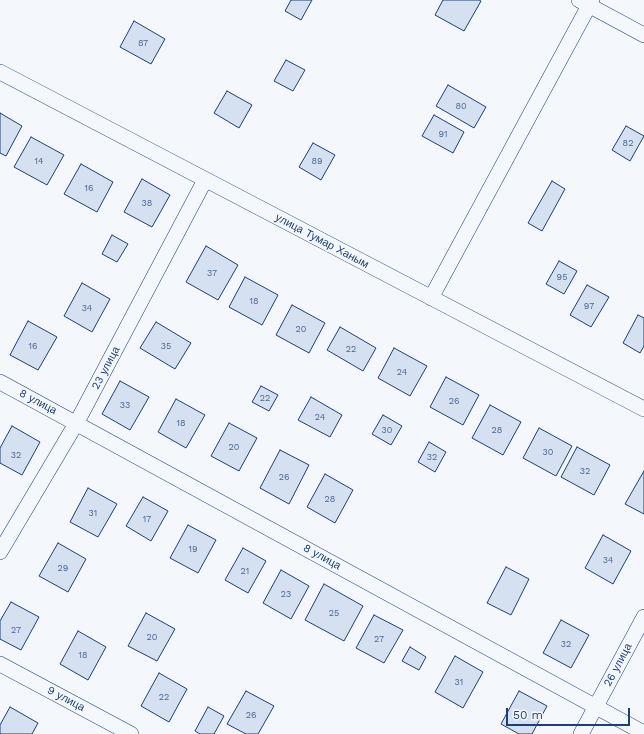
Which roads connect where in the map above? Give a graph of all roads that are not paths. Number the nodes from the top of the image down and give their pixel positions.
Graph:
1 (587, 2) edge
2 (644, 35) edge
3 (0, 72) edge
4 (205, 180) junction
5 (431, 298) junction
6 (0, 382) edge
7 (644, 409) edge
8 (77, 422) junction
9 (0, 552) edge
10 (644, 617) edge
11 (0, 664) edge
12 (596, 707) junction
13 (644, 733) edge
14 (131, 734) edge
15 (581, 734) edge

1 - 2 street
1 - 5 street
3 - 4 street, улица Тумар Ханым
4 - 5 street, улица Тумар Ханым
4 - 8 street, 23 улица
5 - 7 street, улица Тумар Ханым
6 - 8 street, 8 улица
8 - 9 street, 23 улица
8 - 12 street, 8 улица
10 - 12 street, 26 улица
11 - 14 street, 9 улица
12 - 13 street, 8 улица
12 - 15 street, 26 улица

